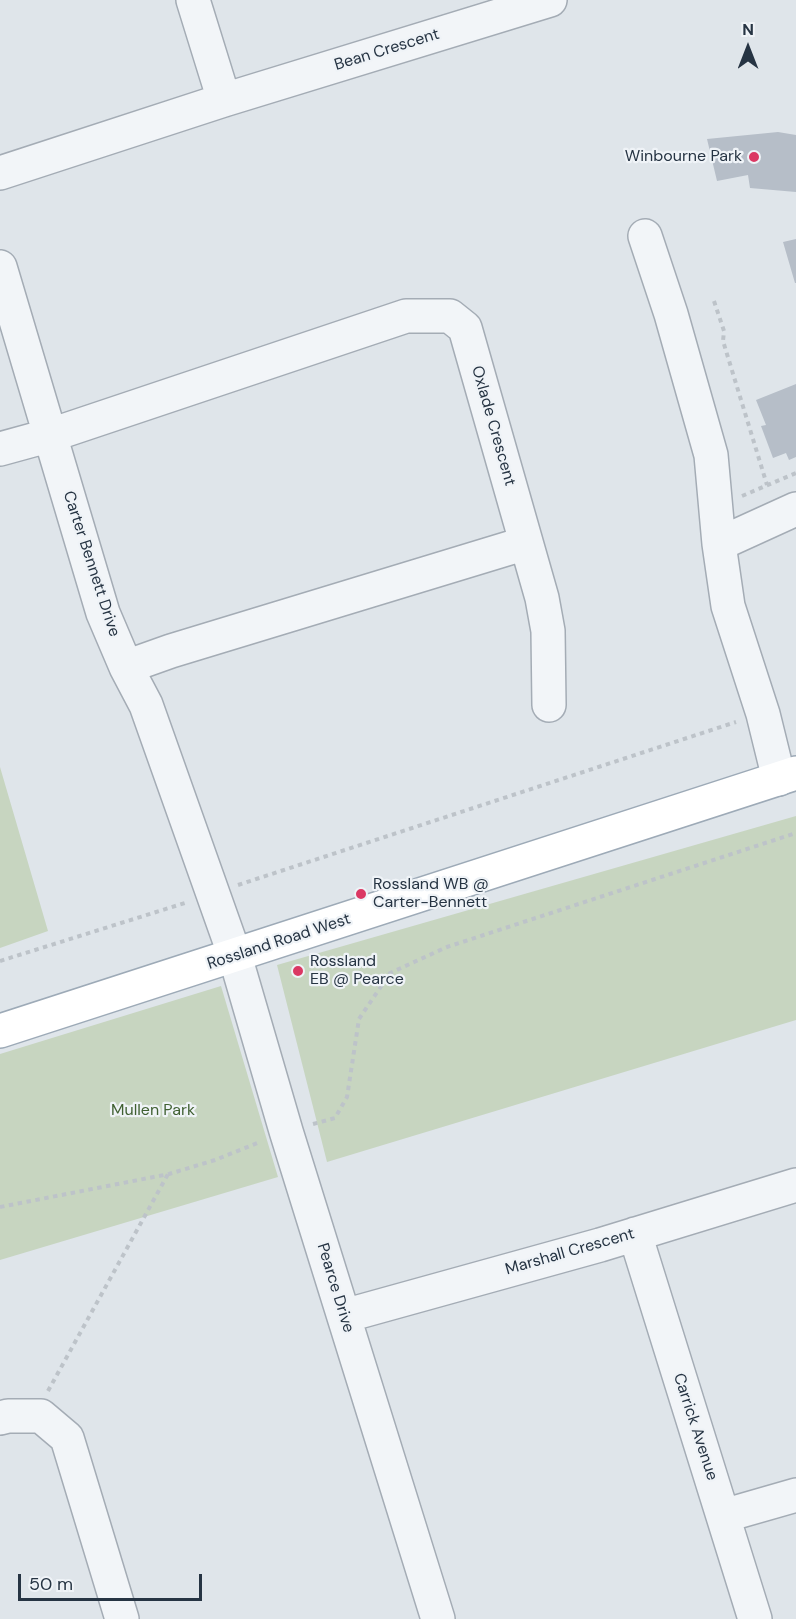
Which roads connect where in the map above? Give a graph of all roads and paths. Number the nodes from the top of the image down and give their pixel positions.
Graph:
1 (193, 0) edge
2 (550, 0) edge
3 (224, 100) junction
4 (0, 173) edge
5 (645, 236) dead end
6 (0, 267) edge
7 (714, 301) dead end
8 (51, 435) junction
9 (0, 449) edge
10 (796, 473) edge
11 (767, 485) junction
12 (716, 507) junction
13 (796, 510) edge
14 (526, 543) junction
15 (719, 544) junction
16 (126, 667) junction
17 (549, 705) dead end
18 (740, 721) dead end
19 (788, 776) edge
20 (796, 833) edge
21 (239, 885) dead end
22 (178, 905) dead end
23 (236, 956) junction
24 (0, 961) edge
25 (0, 1031) edge
26 (286, 1131) junction
27 (169, 1174) junction
28 (796, 1185) edge
29 (0, 1207) edge
30 (635, 1234) junction
31 (344, 1316) junction
32 (41, 1416) junction
33 (0, 1418) edge
34 (796, 1495) edge
35 (723, 1516) junction
36 (122, 1619) edge
37 (438, 1619) edge
38 (755, 1619) edge

1 - 3 street
2 - 3 street, Bean Crescent
3 - 4 street, Bean Crescent
5 - 12 street
6 - 8 street, Carter Bennett Drive
7 - 11 path
8 - 9 street, Oxlade Crescent
8 - 14 street, Oxlade Crescent
8 - 16 street, Carter Bennett Drive
10 - 11 path
11 - 12 path
12 - 15 street
13 - 15 street
14 - 16 street
14 - 17 street, Oxlade Crescent
15 - 19 street
16 - 23 street, Carter Bennett Drive
18 - 21 path
19 - 23 main road, Rossland Road West
20 - 26 path
22 - 24 path
23 - 25 main road, Rossland Road West
23 - 26 street, Pearce Drive
26 - 27 path
26 - 31 street, Pearce Drive
27 - 29 path
27 - 32 path
28 - 30 street, Marshall Crescent
30 - 31 street, Marshall Crescent
30 - 35 street, Carrick Avenue
31 - 37 street, Pearce Drive
32 - 33 street
32 - 36 street
34 - 35 street
35 - 38 street, Carrick Avenue

